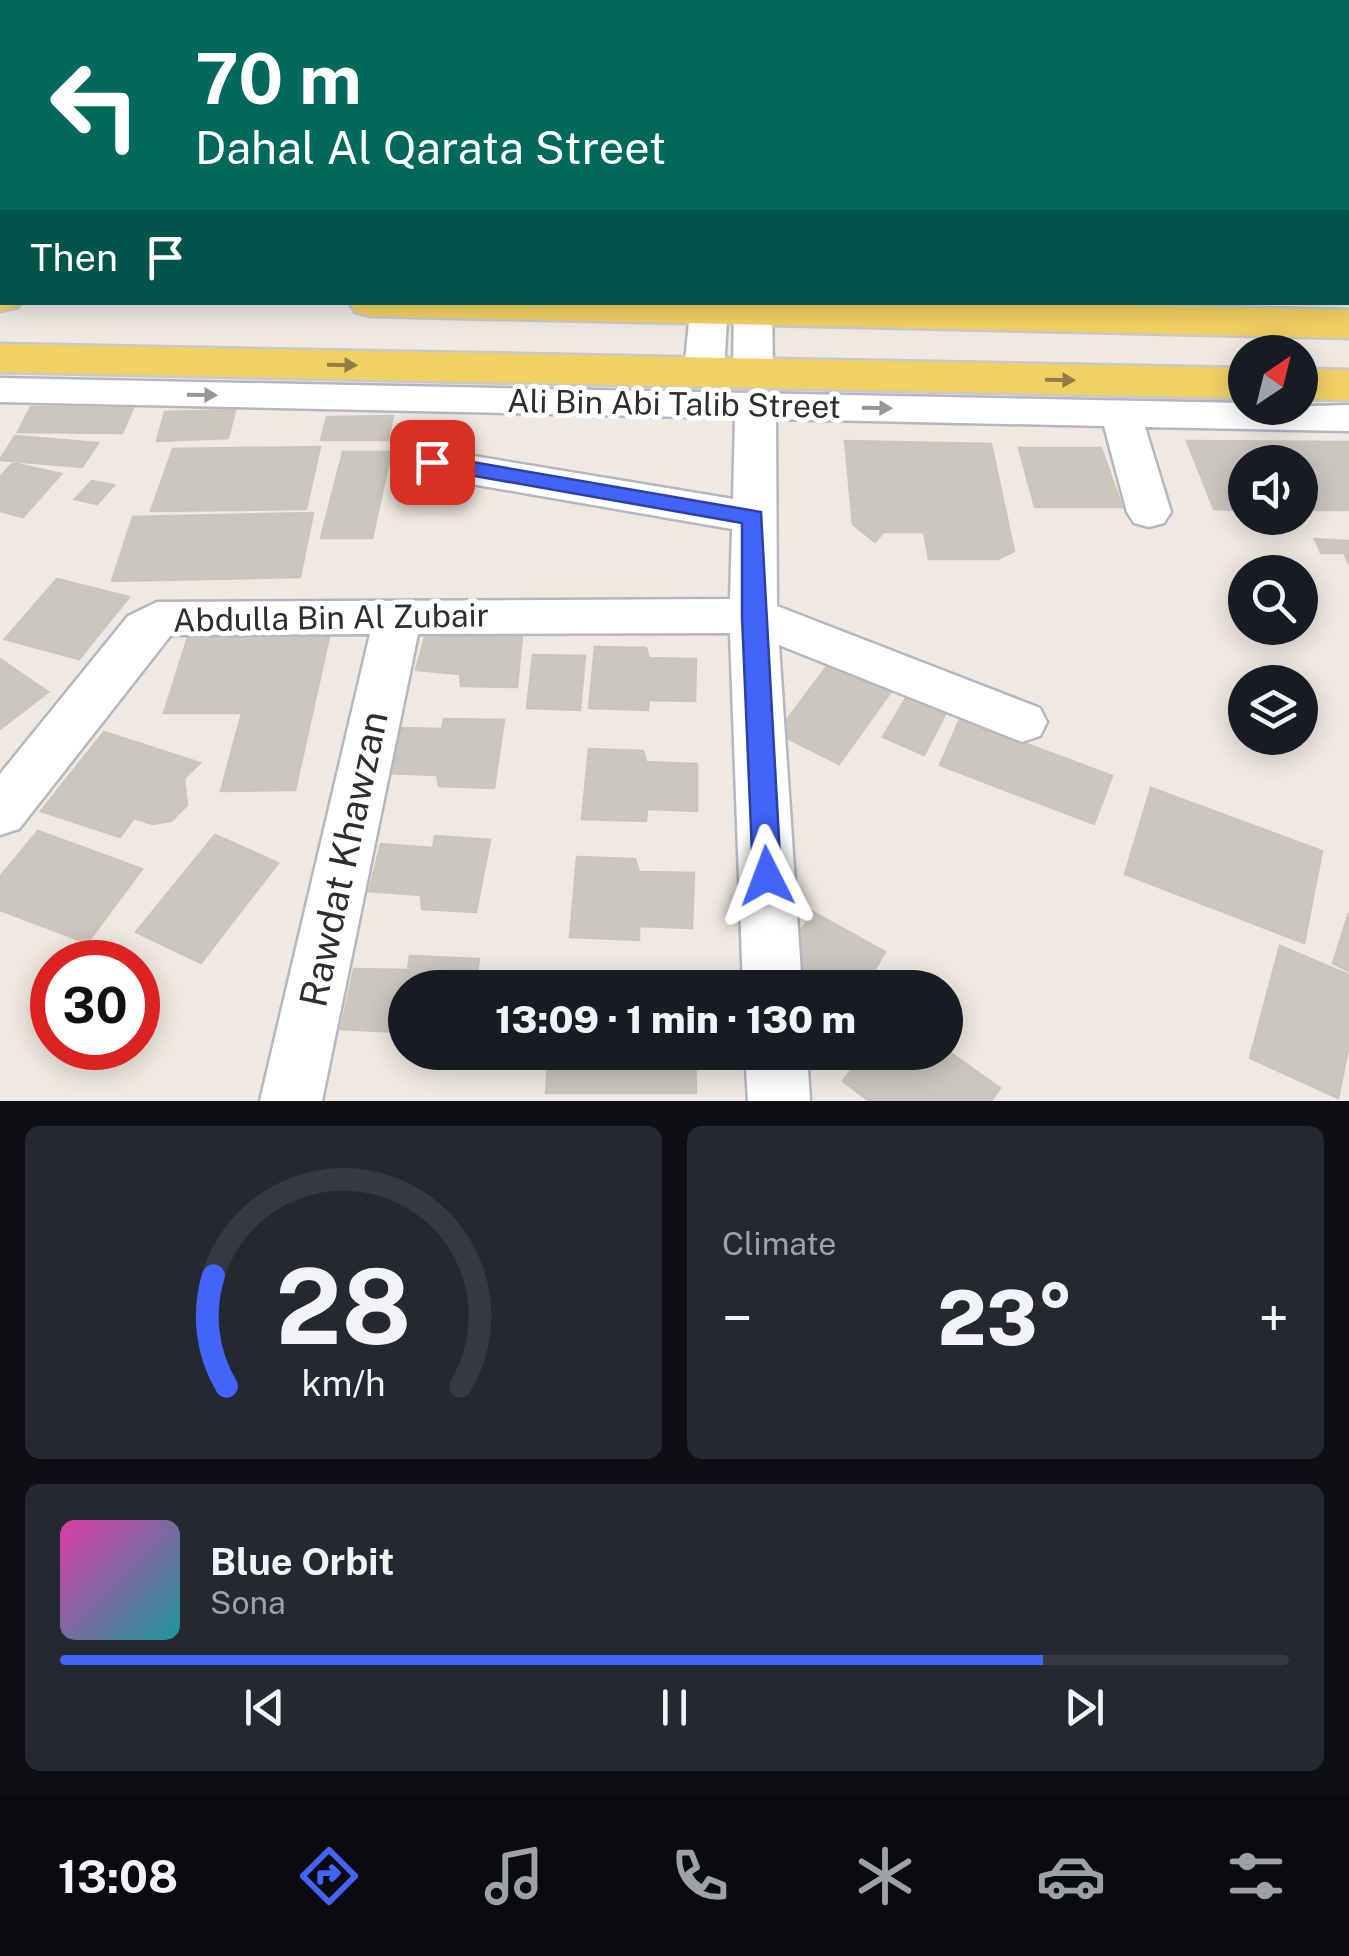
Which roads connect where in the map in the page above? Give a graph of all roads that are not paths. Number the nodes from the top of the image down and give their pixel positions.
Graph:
1 (576, 305) edge
2 (1062, 305) edge
3 (875, 308) edge
4 (1020, 318) junction
5 (722, 322) edge
6 (0, 324) edge
7 (1349, 324) edge
8 (1349, 349) edge
9 (0, 358) edge
10 (177, 362) junction
11 (954, 378) junction
12 (1190, 382) junction
13 (1228, 383) edge
14 (754, 389) junction
15 (18, 390) edge
16 (1228, 391) edge
17 (1334, 407) edge
18 (1121, 413) junction
19 (432, 462) dead end
20 (1149, 512) dead end
21 (753, 518) junction
22 (398, 616) junction
23 (754, 616) junction
24 (1022, 722) dead end
25 (0, 813) edge
26 (772, 970) edge
27 (777, 1070) edge
28 (291, 1101) edge
29 (779, 1101) edge

1 - 5 main road, Ali Bin Abi Talib Street
2 - 4 street, Ali Bin Abi Talib Street
3 - 4 main road, Ali Bin Abi Talib Street
3 - 5 main road, Ali Bin Abi Talib Street
4 - 7 main road, Ali Bin Abi Talib Street
5 - 6 main road
10 -> 5 main road, Ali Bin Abi Talib Street
5 - 14 main road, Ali Bin Abi Talib Street
8 - 11 main road
9 - 10 main road, Ali Bin Abi Talib Street
10 - 15 main road
11 -> 12 main road, Ali Bin Abi Talib Street
11 - 14 main road, Ali Bin Abi Talib Street
12 - 13 main road, Ali Bin Abi Talib Street
12 - 16 main road
15 -> 14 street, Ali Bin Abi Talib Street
14 -> 18 street, Ali Bin Abi Talib Street
14 - 21 street
17 - 18 street, Ali Bin Abi Talib Street
18 - 20 street
19 - 21 street
21 - 23 street
22 - 23 street, Abdulla Bin Al Zubair
22 - 25 street, Abdulla Bin Al Zubair
22 - 28 street, Rawdat Khawzan
23 - 24 street
23 - 26 street
27 - 29 street

